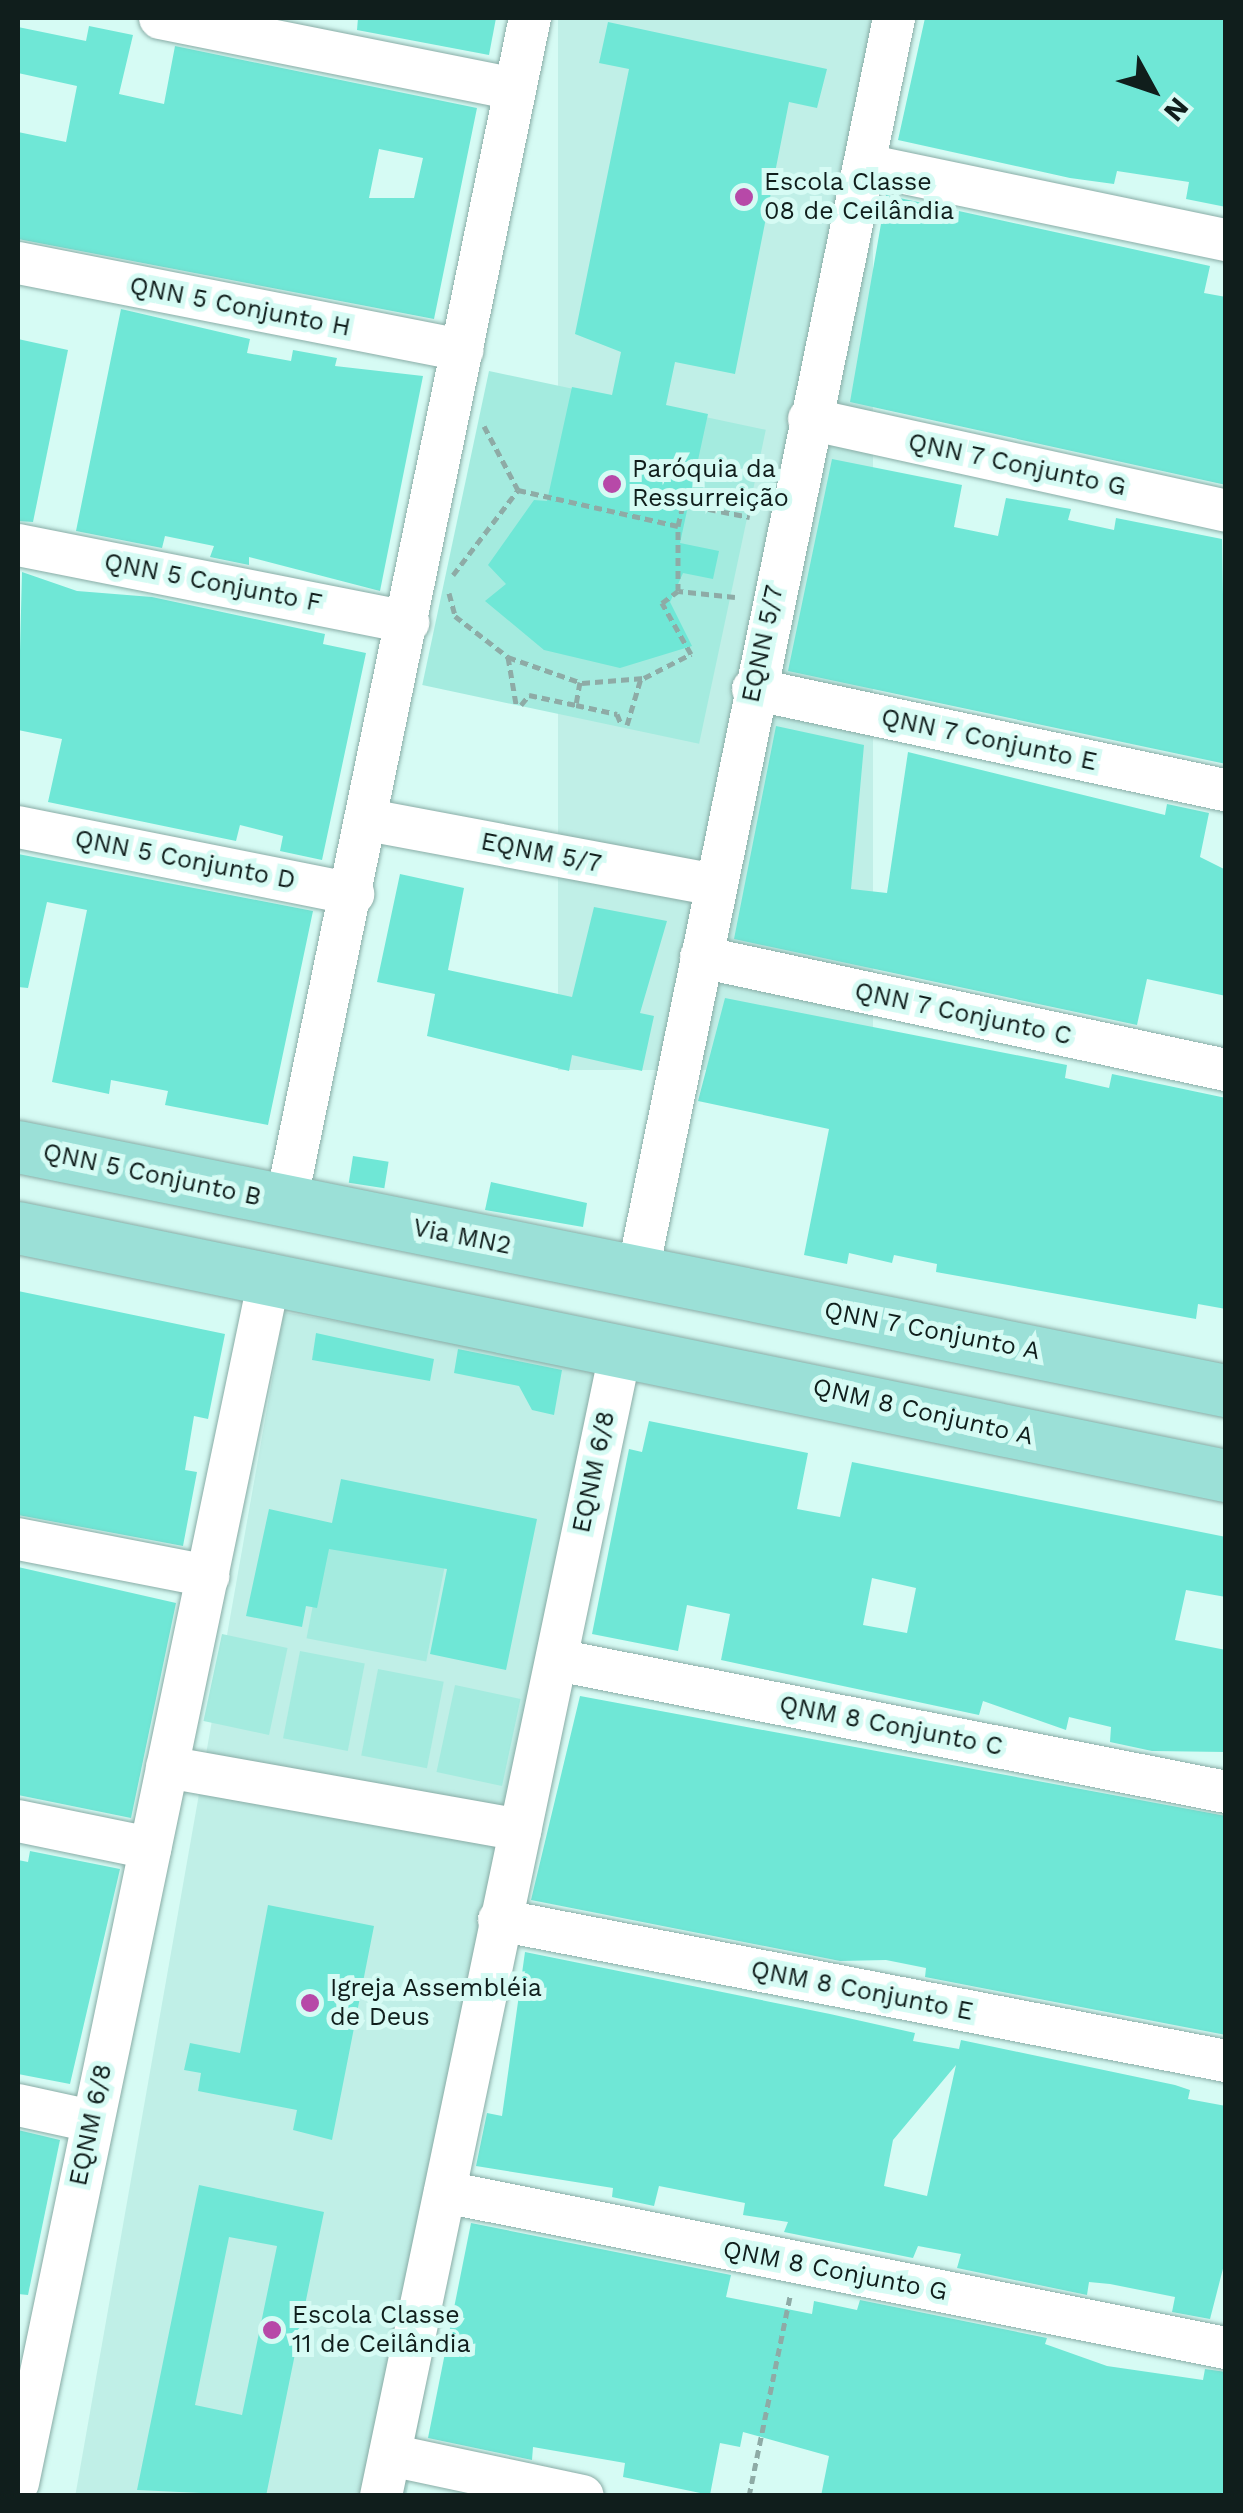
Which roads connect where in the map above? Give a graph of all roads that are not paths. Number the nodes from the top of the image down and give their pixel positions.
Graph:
1 (160, 18) edge
2 (530, 18) edge
3 (894, 18) edge
4 (516, 88) junction
5 (866, 165) junction
6 (1226, 240) edge
7 (18, 263) edge
8 (463, 350) junction
9 (809, 419) junction
10 (1226, 511) edge
11 (18, 545) edge
12 (408, 622) junction
13 (753, 689) junction
14 (1226, 790) edge
15 (368, 820) junction
16 (18, 826) edge
17 (715, 885) junction
18 (353, 894) junction
19 (701, 957) junction
20 (1226, 1070) edge
21 (18, 1147) edge
22 (18, 1167) edge
23 (304, 1206) junction
24 (18, 1228) edge
25 (638, 1272) junction
26 (270, 1276) junction
27 (908, 1327) junction
28 (608, 1347) junction
29 (1226, 1390) edge
30 (1226, 1412) edge
31 (1005, 1432) junction
32 (1226, 1476) edge
33 (18, 1538) edge
34 (208, 1576) junction
35 (557, 1660) junction
36 (167, 1767) junction
37 (1226, 1792) edge
38 (18, 1821) edge
39 (520, 1830) junction
40 (150, 1848) junction
41 (499, 1920) junction
42 (1226, 2061) edge
43 (18, 2105) edge
44 (91, 2121) junction
45 (445, 2192) junction
46 (1226, 2348) edge
47 (28, 2381) edge
48 (386, 2475) edge
49 (18, 2483) edge
50 (583, 2496) edge

1 - 4 street
2 - 4 street
3 - 5 street, EQNN 5/7
4 - 8 street
5 - 6 street
5 - 9 street, EQNN 5/7
7 - 8 street, QNN 5 Conjunto H
8 - 12 street
9 - 10 street, QNN 7 Conjunto G
9 - 13 street, EQNN 5/7
11 - 12 street, QNN 5 Conjunto F
12 - 15 street
13 - 14 street, QNN 7 Conjunto E
13 - 17 street, EQNN 5/7
15 - 17 street, EQNM 5/7
15 - 18 street
16 - 18 street, QNN 5 Conjunto D
17 - 19 street, EQNN 5/7
18 - 23 street
19 - 20 street, QNN 7 Conjunto C
19 - 25 street, EQNN 5/7
21 - 23 main road, QNN 5 Conjunto B
22 - 23 main road
23 - 25 main road, Via MN2
24 - 26 main road
25 - 27 main road, QNN 7 Conjunto A
26 - 28 main road
26 - 34 street, EQNM 6/8
27 - 28 main road
27 - 29 main road, QNN 7 Conjunto A
28 - 31 main road, QNM 8 Conjunto A
28 - 35 street, EQNM 6/8
30 - 31 main road
31 - 32 main road, QNM 8 Conjunto A
33 - 34 street
34 - 36 street, EQNM 6/8
35 - 37 street, QNM 8 Conjunto C
35 - 39 street, EQNM 6/8
36 - 39 street
36 - 40 street, EQNM 6/8
38 - 40 street
39 - 41 street, EQNM 6/8
40 - 44 street, EQNM 6/8
41 - 42 street, QNM 8 Conjunto E
41 - 45 street, EQNM 6/8
43 - 44 street
44 - 47 street, EQNM 6/8
45 - 46 street, QNM 8 Conjunto G
45 - 48 street, EQNM 6/8
47 - 49 street, EQNM 6/8
48 - 50 street

